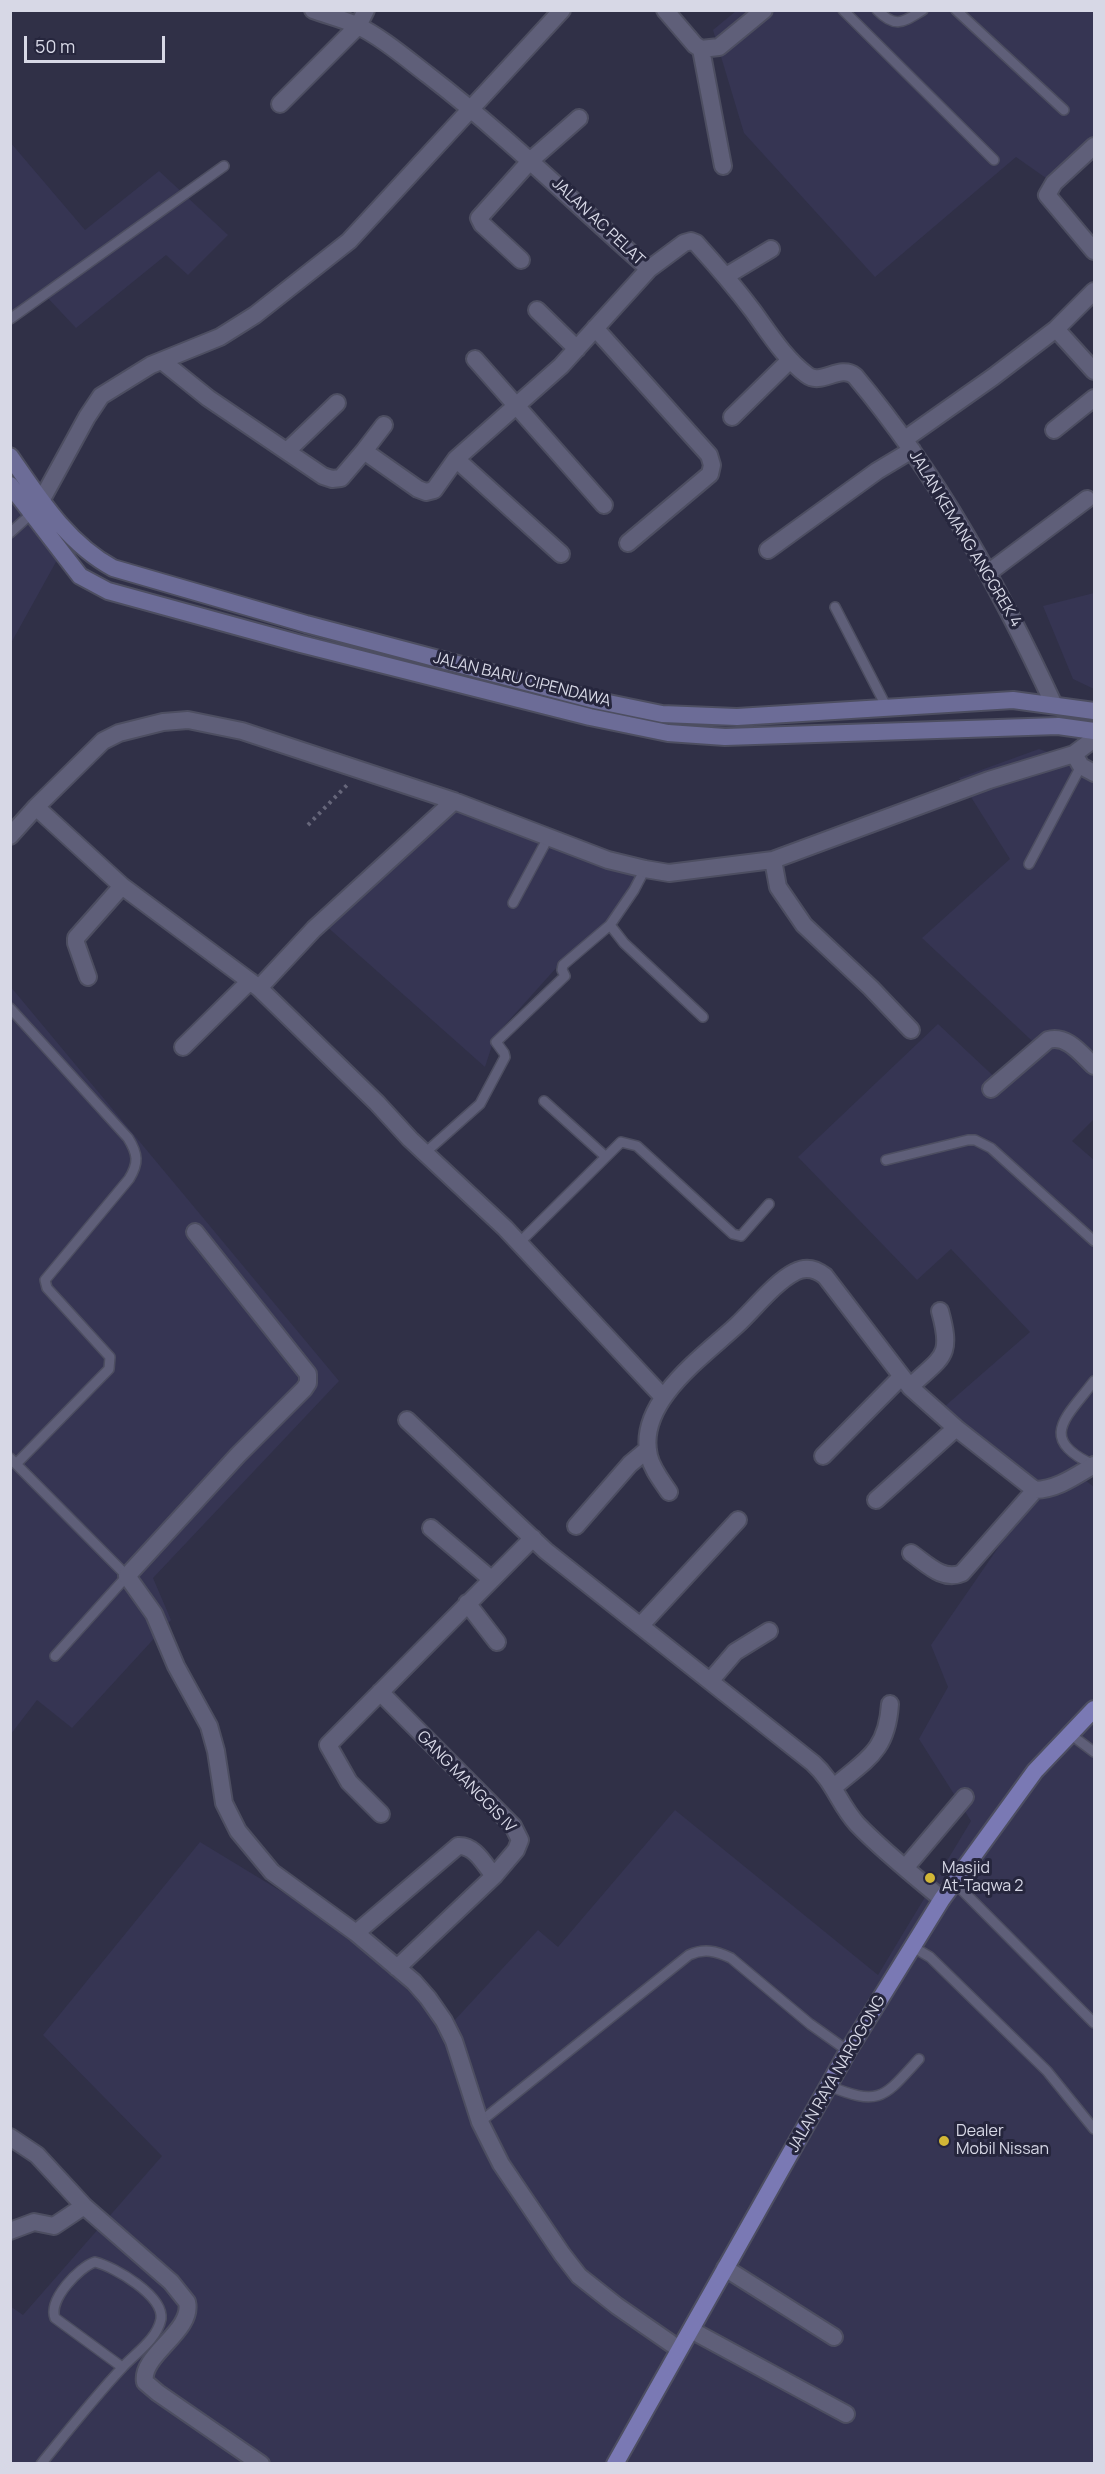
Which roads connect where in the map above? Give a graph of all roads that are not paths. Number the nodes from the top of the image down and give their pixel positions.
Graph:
1 (313, 10) edge
2 (562, 10) edge
3 (665, 10) edge
4 (764, 10) edge
5 (843, 10) edge
6 (878, 10) edge
7 (923, 10) edge
8 (956, 10) edge
9 (362, 18) edge
10 (701, 50) junction
11 (280, 104) dead end
12 (471, 108) junction
13 (1064, 110) dead end
14 (579, 118) dead end
15 (1095, 146) edge
16 (994, 159) dead end
17 (531, 160) junction
18 (224, 166) dead end
19 (723, 166) dead end
20 (771, 249) dead end
21 (1095, 251) edge
22 (521, 260) dead end
23 (649, 269) junction
24 (726, 276) junction
25 (1095, 291) edge
26 (537, 309) dead end
27 (10, 319) edge
28 (596, 328) junction
29 (1056, 329) junction
30 (577, 349) junction
31 (475, 359) dead end
32 (790, 360) junction
33 (162, 361) junction
34 (1095, 371) edge
35 (1095, 398) edge
36 (337, 403) dead end
37 (514, 406) junction
38 (732, 417) dead end
39 (384, 425) dead end
40 (1054, 430) dead end
41 (909, 445) junction
42 (287, 450) junction
43 (364, 451) junction
44 (10, 456) edge
45 (456, 459) junction
46 (10, 485) edge
47 (1087, 499) dead end
48 (604, 505) dead end
49 (36, 507) junction
50 (10, 533) edge
51 (628, 543) dead end
52 (768, 550) dead end
53 (561, 554) dead end
54 (988, 573) junction
55 (835, 607) dead end
56 (306, 624) junction
57 (301, 644) junction
58 (594, 700) junction
59 (1054, 705) junction
60 (885, 706) junction
61 (1095, 711) edge
62 (590, 717) junction
63 (1095, 731) edge
64 (1095, 739) edge
65 (1083, 764) edge
66 (454, 801) junction
67 (36, 807) junction
68 (10, 836) edge
69 (549, 836) junction
70 (773, 860) junction
71 (1029, 864) dead end
72 (645, 869) junction
73 (122, 886) junction
74 (513, 903) dead end
75 (610, 925) junction
76 (88, 977) dead end
77 (254, 985) junction
78 (10, 1008) edge
79 (703, 1017) dead end
80 (911, 1030) dead end
81 (183, 1047) dead end
82 (1095, 1066) edge
83 (991, 1089) dead end
84 (544, 1101) dead end
85 (426, 1152) junction
86 (606, 1156) junction
87 (886, 1160) dead end
88 (770, 1204) dead end
89 (195, 1232) dead end
90 (1095, 1241) edge
91 (519, 1243) junction
92 (940, 1311) dead end
93 (1095, 1381) edge
94 (906, 1382) junction
95 (663, 1397) junction
96 (407, 1420) dead end
97 (956, 1428) junction
98 (648, 1449) junction
99 (823, 1456) dead end
100 (14, 1460) edge
101 (1094, 1465) edge
102 (1035, 1490) junction
103 (669, 1492) dead end
104 (876, 1500) dead end
105 (738, 1520) dead end
106 (576, 1526) dead end
107 (431, 1528) dead end
108 (533, 1538) junction
109 (911, 1553) dead end
110 (127, 1576) junction
111 (491, 1579) junction
112 (467, 1604) junction
113 (641, 1625) junction
114 (768, 1631) dead end
115 (497, 1642) dead end
116 (55, 1656) dead end
117 (711, 1680) junction
118 (380, 1692) junction
119 (890, 1704) dead end
120 (1095, 1708) edge
121 (1070, 1734) junction
122 (1095, 1752) edge
123 (834, 1787) junction
124 (965, 1797) dead end
125 (381, 1814) dead end
126 (905, 1868) junction
127 (494, 1876) junction
128 (954, 1882) junction
129 (942, 1899) junction
130 (356, 1933) junction
131 (913, 1947) junction
132 (397, 1968) junction
133 (1095, 2023) edge
134 (848, 2051) junction
135 (920, 2059) dead end
136 (829, 2086) junction
137 (480, 2122) junction
138 (1095, 2129) edge
139 (10, 2137) edge
140 (84, 2206) junction
141 (10, 2231) edge
142 (725, 2268) junction
143 (691, 2330) junction
144 (834, 2337) dead end
145 (679, 2349) junction
146 (122, 2367) junction
147 (846, 2414) dead end
148 (41, 2463) edge
149 (261, 2463) edge
150 (615, 2463) edge

1 - 9 street, JALAN AC PELAT
2 - 12 street
3 - 10 street
4 - 10 street
5 - 16 lane
6 - 7 lane
8 - 13 lane
9 - 11 street
9 - 12 street, JALAN AC PELAT
10 - 19 street
12 - 17 street, JALAN AC PELAT
12 - 33 street
14 - 17 street
15 - 21 street
17 - 22 street
17 - 23 street, JALAN AC PELAT
18 - 27 lane
20 - 24 street
23 - 24 street, JALAN AC PELAT
23 - 28 street
24 - 32 street, JALAN AC PELAT
25 - 29 street
26 - 30 street
28 - 30 street
28 - 51 street
29 - 34 street
29 - 41 street
30 - 37 street
31 - 37 street
32 - 38 street
32 - 41 street, JALAN AC PELAT
33 - 42 street
33 - 49 street
35 - 40 street
36 - 42 street
37 - 45 street
37 - 48 street
39 - 43 street
41 - 52 street
41 - 54 street, JALAN KEMANG ANGGREK 4
42 - 43 street
43 - 45 street
44 - 49 main road, JALAN BARU CIPENDAWA
45 - 53 street
46 - 49 main road, JALAN BARU CIPENDAWA
47 - 54 street
49 - 50 lane
49 - 56 main road, JALAN BARU CIPENDAWA
49 - 57 main road, JALAN BARU CIPENDAWA
54 - 59 street, JALAN KEMANG ANGGREK 4
55 - 60 lane
56 - 57 main road
56 - 58 main road, JALAN BARU CIPENDAWA
57 - 62 main road, JALAN BARU CIPENDAWA
58 - 60 main road, JALAN BARU CIPENDAWA
58 - 62 main road
59 - 60 main road, JALAN BARU CIPENDAWA
59 - 61 main road, JALAN BARU CIPENDAWA
62 - 63 main road, JALAN BARU CIPENDAWA
64 - 65 street
65 - 70 street
65 - 71 lane
66 - 67 street
66 - 69 street
66 - 77 street
67 - 68 street
67 - 73 street
69 - 72 street
69 - 74 lane
70 - 72 street
70 - 80 street
72 - 75 lane
73 - 76 street
73 - 77 street
75 - 79 lane
75 - 85 lane
77 - 81 street
77 - 85 street
78 - 100 lane
82 - 83 street
84 - 86 lane
85 - 91 street
86 - 88 lane
86 - 91 lane
87 - 90 lane
89 - 110 street
91 - 95 street
92 - 94 street
93 - 101 lane
94 - 95 street
94 - 97 street
94 - 99 street
95 - 98 street
96 - 108 street
97 - 102 street
97 - 104 street
98 - 103 street
98 - 106 street
100 - 110 lane
101 - 102 street
102 - 109 street
105 - 113 street
107 - 111 street
108 - 111 street
108 - 113 street
110 - 116 lane
110 - 130 street
111 - 112 street
112 - 115 street
112 - 118 street
113 - 117 street
114 - 117 street
117 - 123 street
118 - 125 street
118 - 127 street, GANG MANGGIS IV
119 - 123 street
120 - 121 main road, JALAN RAYA NAROGONG
121 - 122 lane
121 - 128 main road, JALAN RAYA NAROGONG
123 - 126 street
124 - 126 street
126 - 129 street
127 - 130 street
127 - 132 street, GANG MANGGIS IV
128 - 129 main road, JALAN RAYA NAROGONG
128 - 133 lane
129 - 131 main road, JALAN RAYA NAROGONG
130 - 132 street
131 - 134 main road, JALAN RAYA NAROGONG
131 - 138 lane
132 - 137 street
134 - 136 main road, JALAN RAYA NAROGONG
134 - 137 lane
135 - 136 lane
136 - 142 main road, JALAN RAYA NAROGONG
137 - 145 street
139 - 140 street
140 - 141 street
140 - 149 street
142 - 143 main road, JALAN RAYA NAROGONG
142 - 144 street
143 - 145 main road, JALAN RAYA NAROGONG
143 - 147 street
145 - 150 main road, JALAN RAYA NAROGONG
146 - 146 lane
146 - 148 lane

